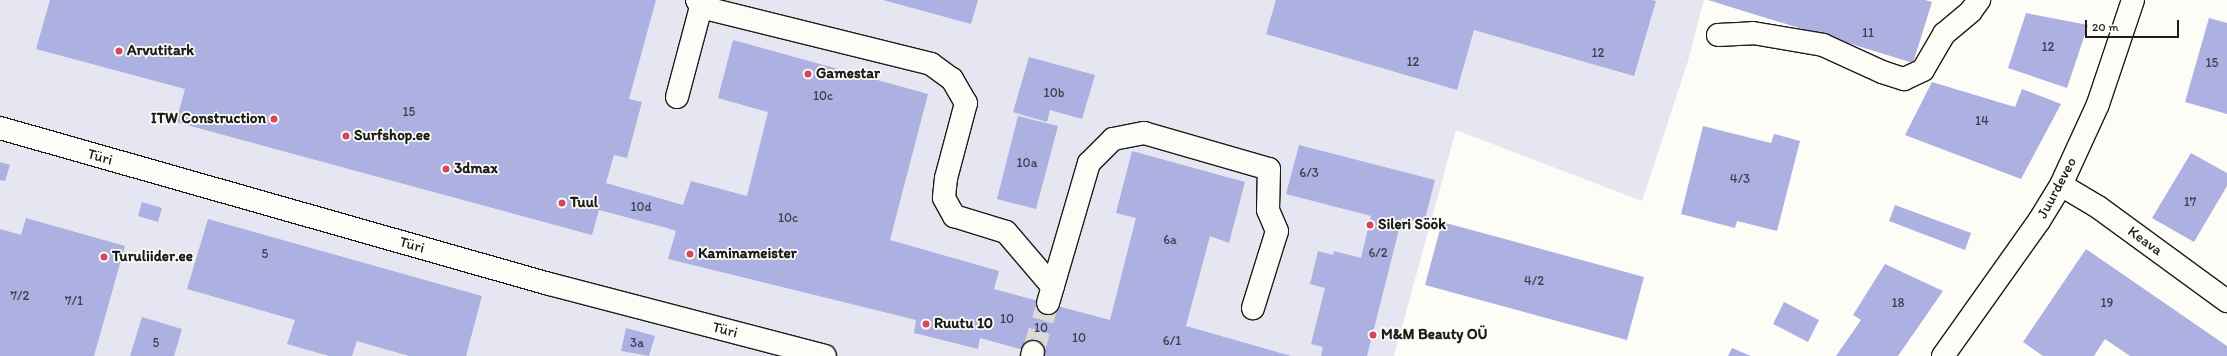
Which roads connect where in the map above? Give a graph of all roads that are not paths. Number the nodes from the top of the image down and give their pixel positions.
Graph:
1 (1979, 0) edge
2 (2133, 0) edge
3 (699, 4) edge
4 (1718, 35) dead end
5 (677, 97) dead end
6 (0, 128) edge
7 (2061, 185) junction
8 (2227, 301) edge
9 (1253, 308) dead end
10 (825, 356) edge
11 (1943, 356) edge

1 - 4 street
2 - 7 street, Juurdeveo
3 - 5 street
3 - 9 street
6 - 10 street, Türi
7 - 8 street, Keava
7 - 11 street, Juurdeveo

